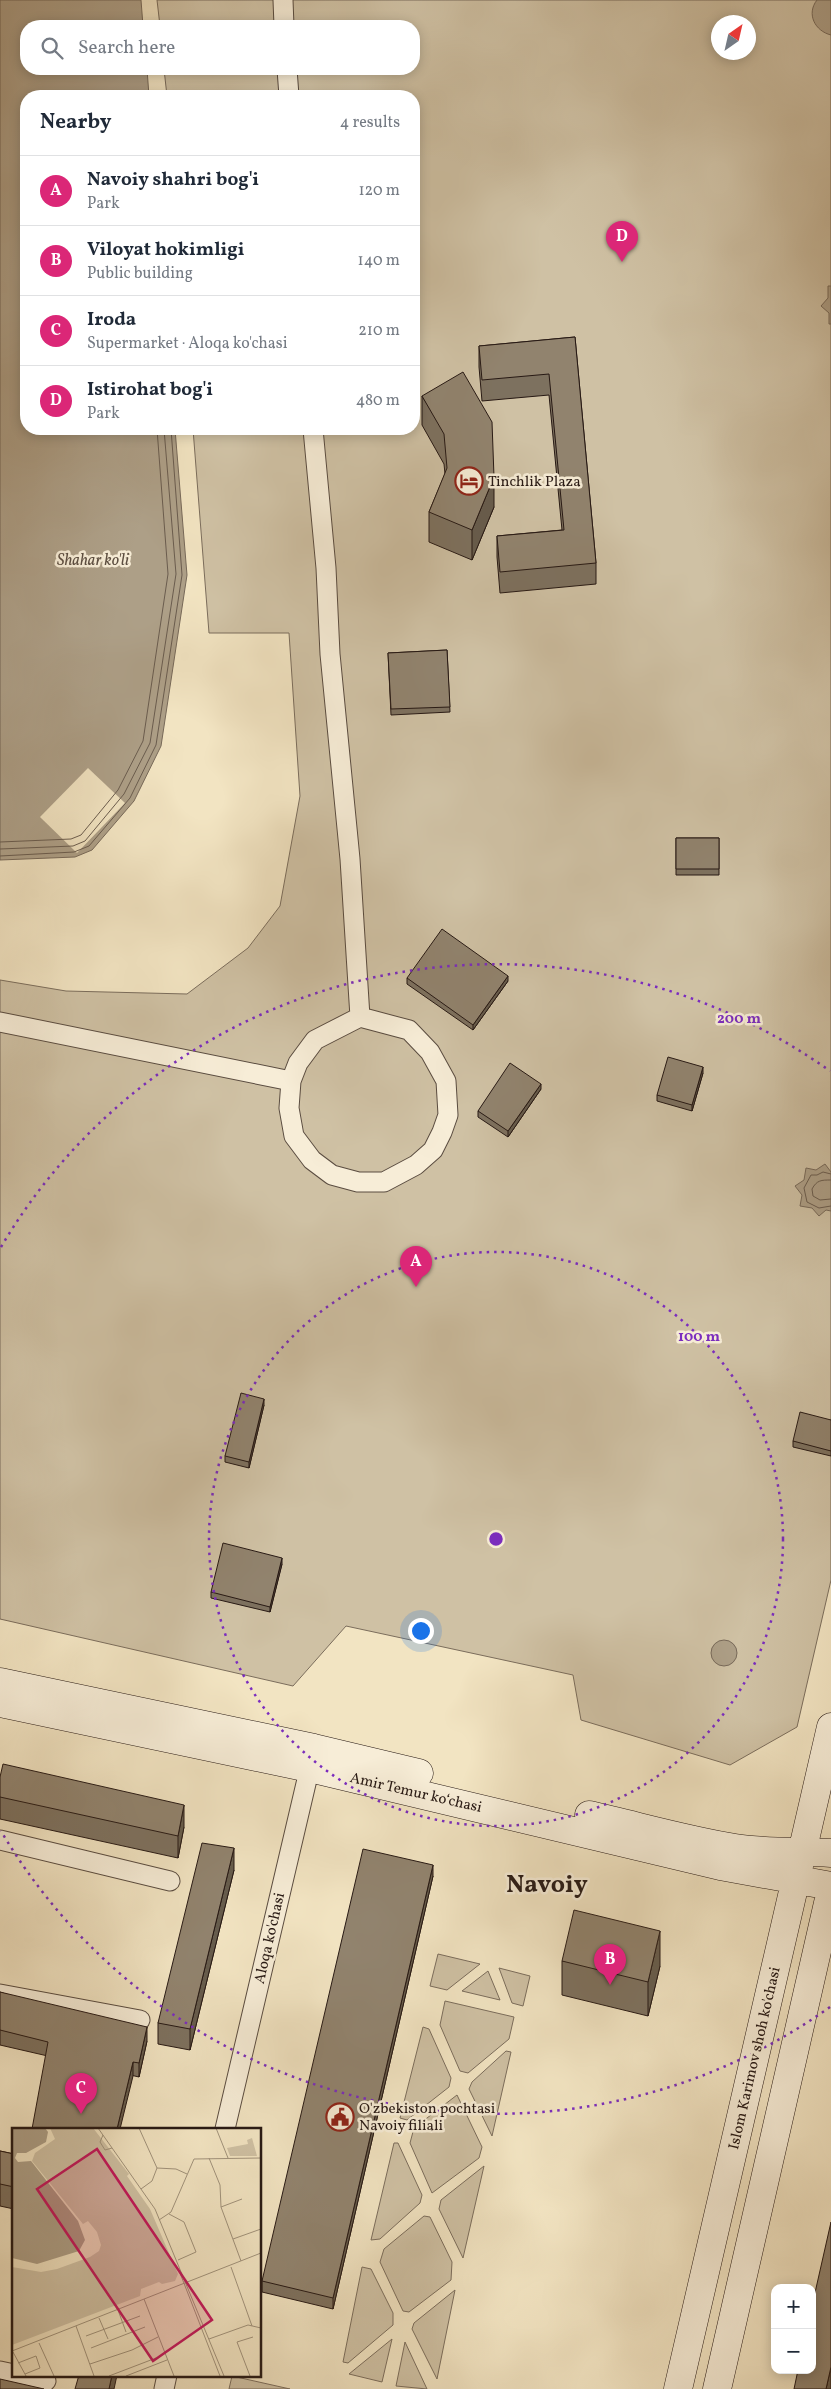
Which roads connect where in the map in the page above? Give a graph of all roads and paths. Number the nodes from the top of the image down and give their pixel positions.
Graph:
1 (283, 0) edge
2 (284, 20) edge
3 (287, 75) edge
4 (288, 90) edge
5 (314, 435) edge
6 (360, 1017) junction
7 (0, 1022) edge
8 (290, 1081) junction
9 (0, 1682) edge
10 (0, 1703) edge
11 (831, 1727) edge
12 (312, 1758) junction
13 (0, 1840) edge
14 (802, 1851) junction
15 (831, 1853) edge
16 (796, 1880) junction
17 (170, 1882) dead end
18 (831, 1886) edge
19 (831, 1890) edge
20 (0, 1994) edge
21 (140, 2020) dead end
22 (225, 2128) edge
23 (24, 2376) edge
24 (167, 2376) edge
25 (46, 2381) dead end
26 (164, 2389) edge
27 (678, 2389) edge
28 (717, 2389) edge

1 - 2 street
3 - 4 street
5 - 6 street
6 - 8 street
6 - 8 street
7 - 8 street
9 - 12 main road, Amir Temur ko‘chasi
10 - 12 main road, Amir Temur ko‘chasi
11 - 14 main road, Islom Karimov shoh ko'chasi
12 - 14 main road, Amir Temur ko‘chasi
12 - 16 main road, Amir Temur ko‘chasi
12 - 22 street, Aloqa ko'chasi
13 - 17 street
14 - 15 main road, Amir Temur ko‘chasi
14 - 16 main road, Islom Karimov shoh ko'chasi
16 - 18 main road, Amir Temur ko‘chasi
16 - 27 main road, Islom Karimov shoh ko'chasi
19 - 28 main road
20 - 21 street
23 - 25 street
24 - 26 street

